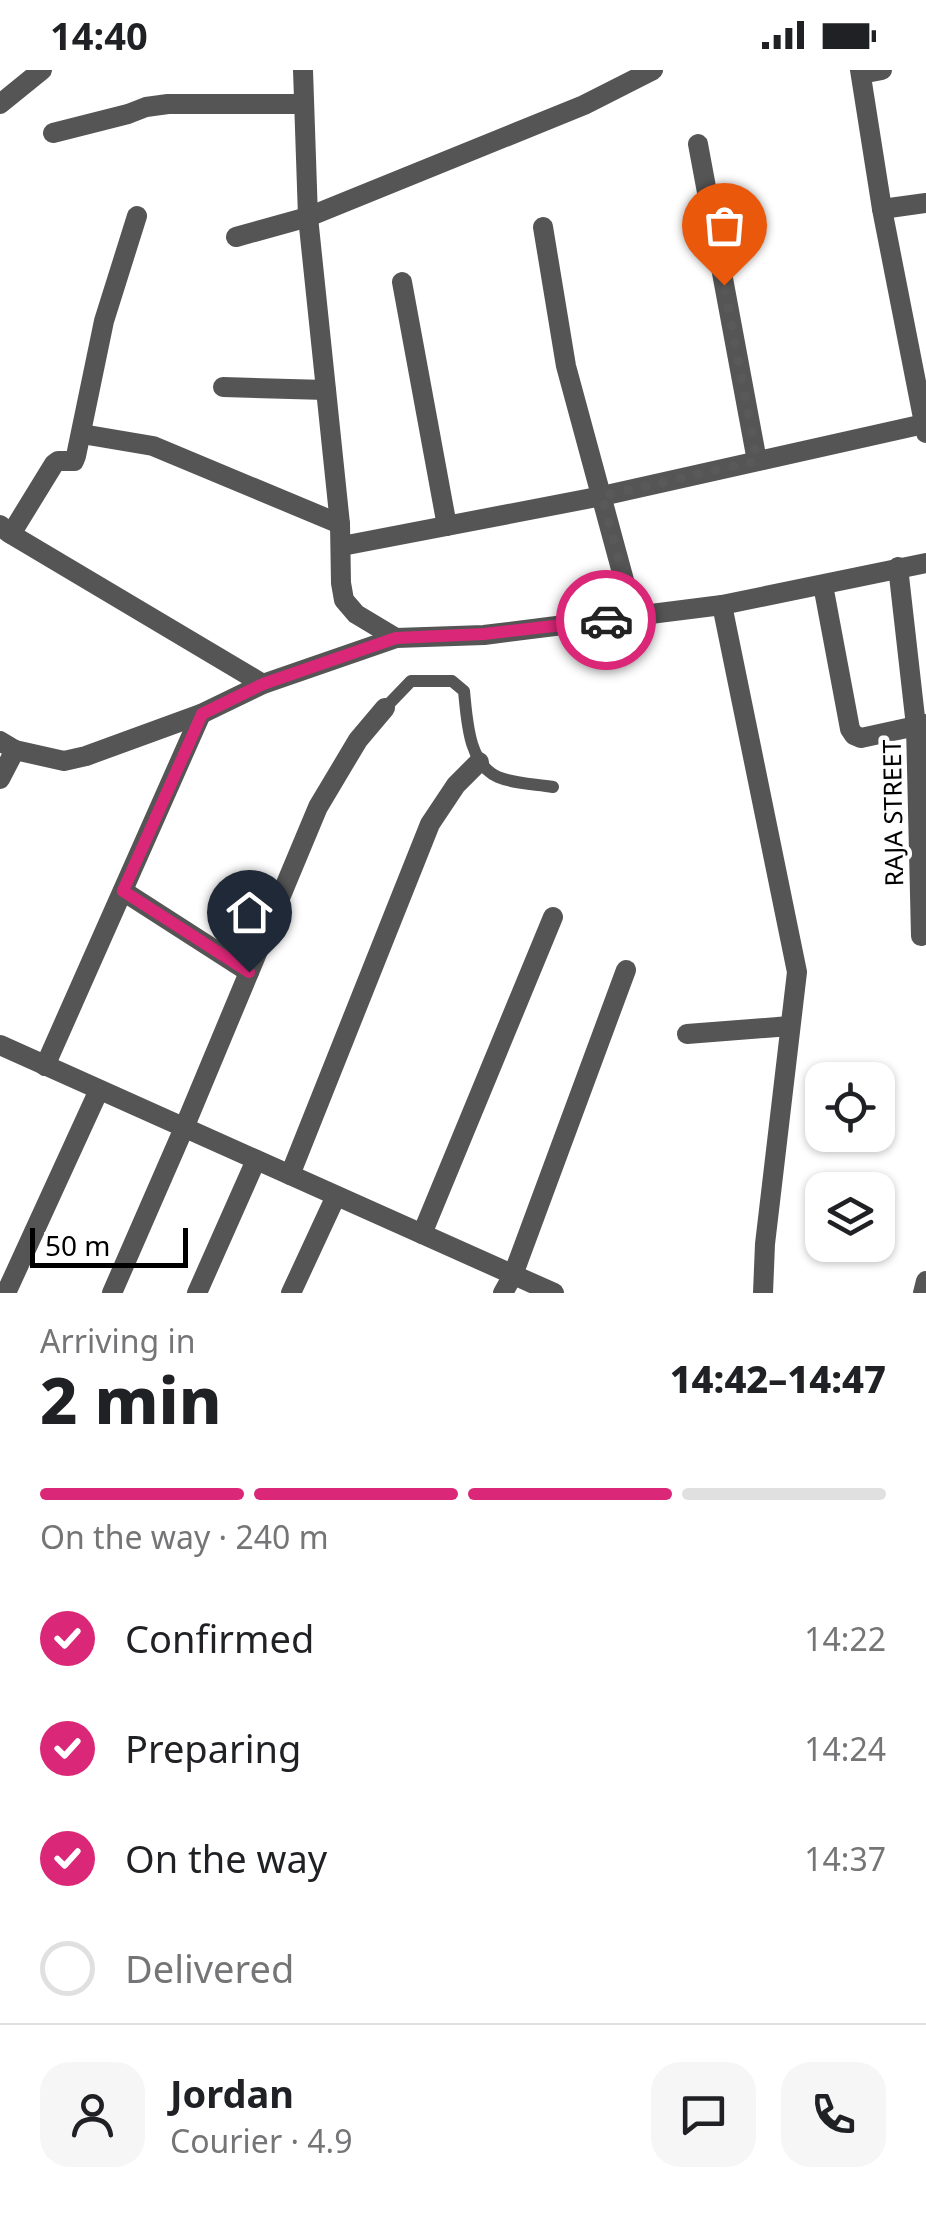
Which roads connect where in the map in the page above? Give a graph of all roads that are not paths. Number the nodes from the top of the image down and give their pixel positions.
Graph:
1 (42, 70) edge
2 (304, 70) edge
3 (653, 70) edge
4 (868, 71) edge
5 (0, 104) edge
6 (304, 104) junction
7 (53, 133) dead end
8 (698, 144) dead end
9 (926, 203) edge
10 (882, 209) junction
11 (137, 216) dead end
12 (308, 218) junction
13 (543, 227) dead end
14 (236, 237) dead end
15 (402, 282) dead end
16 (223, 387) dead end
17 (326, 390) junction
18 (925, 428) edge
19 (82, 434) junction
20 (757, 461) junction
21 (602, 496) junction
22 (340, 524) junction
23 (447, 526) junction
24 (6, 529) edge
25 (342, 546) junction
26 (926, 562) edge
27 (898, 567) junction
28 (823, 585) junction
29 (722, 605) junction
30 (634, 617) junction
31 (396, 638) junction
32 (263, 684) junction
33 (385, 708) joint
34 (202, 714) junction
35 (921, 725) edge
36 (8, 745) edge
37 (479, 762) junction
38 (0, 779) edge
39 (553, 786) dead end
40 (123, 891) junction
41 (553, 916) dead end
42 (921, 936) dead end
43 (626, 970) dead end
44 (249, 972) junction
45 (790, 1026) junction
46 (687, 1034) dead end
47 (0, 1045) edge
48 (45, 1066) junction
49 (99, 1090) junction
50 (184, 1128) junction
51 (256, 1160) junction
52 (290, 1175) junction
53 (336, 1196) junction
54 (422, 1234) junction
55 (926, 1281) edge
56 (508, 1284) edge
57 (6, 1293) edge
58 (112, 1293) edge
59 (197, 1293) edge
60 (292, 1293) edge
61 (554, 1293) edge
62 (763, 1293) edge
63 (924, 1293) edge

1 - 5 street
2 - 6 street
3 - 12 street
4 - 10 street
6 - 7 street
6 - 12 street
8 - 20 street
9 - 10 street
10 - 18 street
11 - 19 street
12 - 14 street
12 - 17 street
13 - 21 street
15 - 23 street
16 - 17 street
17 - 22 street
18 - 20 street
19 - 22 street
19 - 24 street
20 - 21 street
21 - 23 street
21 - 30 street
22 - 25 street
23 - 25 street
24 - 32 street
25 - 31 street
26 - 27 street
27 - 28 street
27 - 35 street
28 - 29 street
28 - 35 street, RAJA STREET
29 - 30 street
29 - 45 street
30 - 31 street
31 - 32 street
32 - 34 street
33 - 37 lane
33 - 44 street
34 - 36 street
34 - 40 street
35 - 42 street, RAJA STREET
36 - 38 street
37 - 39 lane
37 - 52 street
40 - 44 street
40 - 48 street
41 - 54 street
43 - 56 street
44 - 50 street
45 - 46 street
45 - 62 street
47 - 48 street
48 - 49 street
49 - 50 street
49 - 57 street
50 - 51 street
50 - 58 street
51 - 52 street
51 - 59 street
52 - 53 street
53 - 54 street
53 - 60 street
54 - 56 street
55 - 63 street
56 - 61 street

